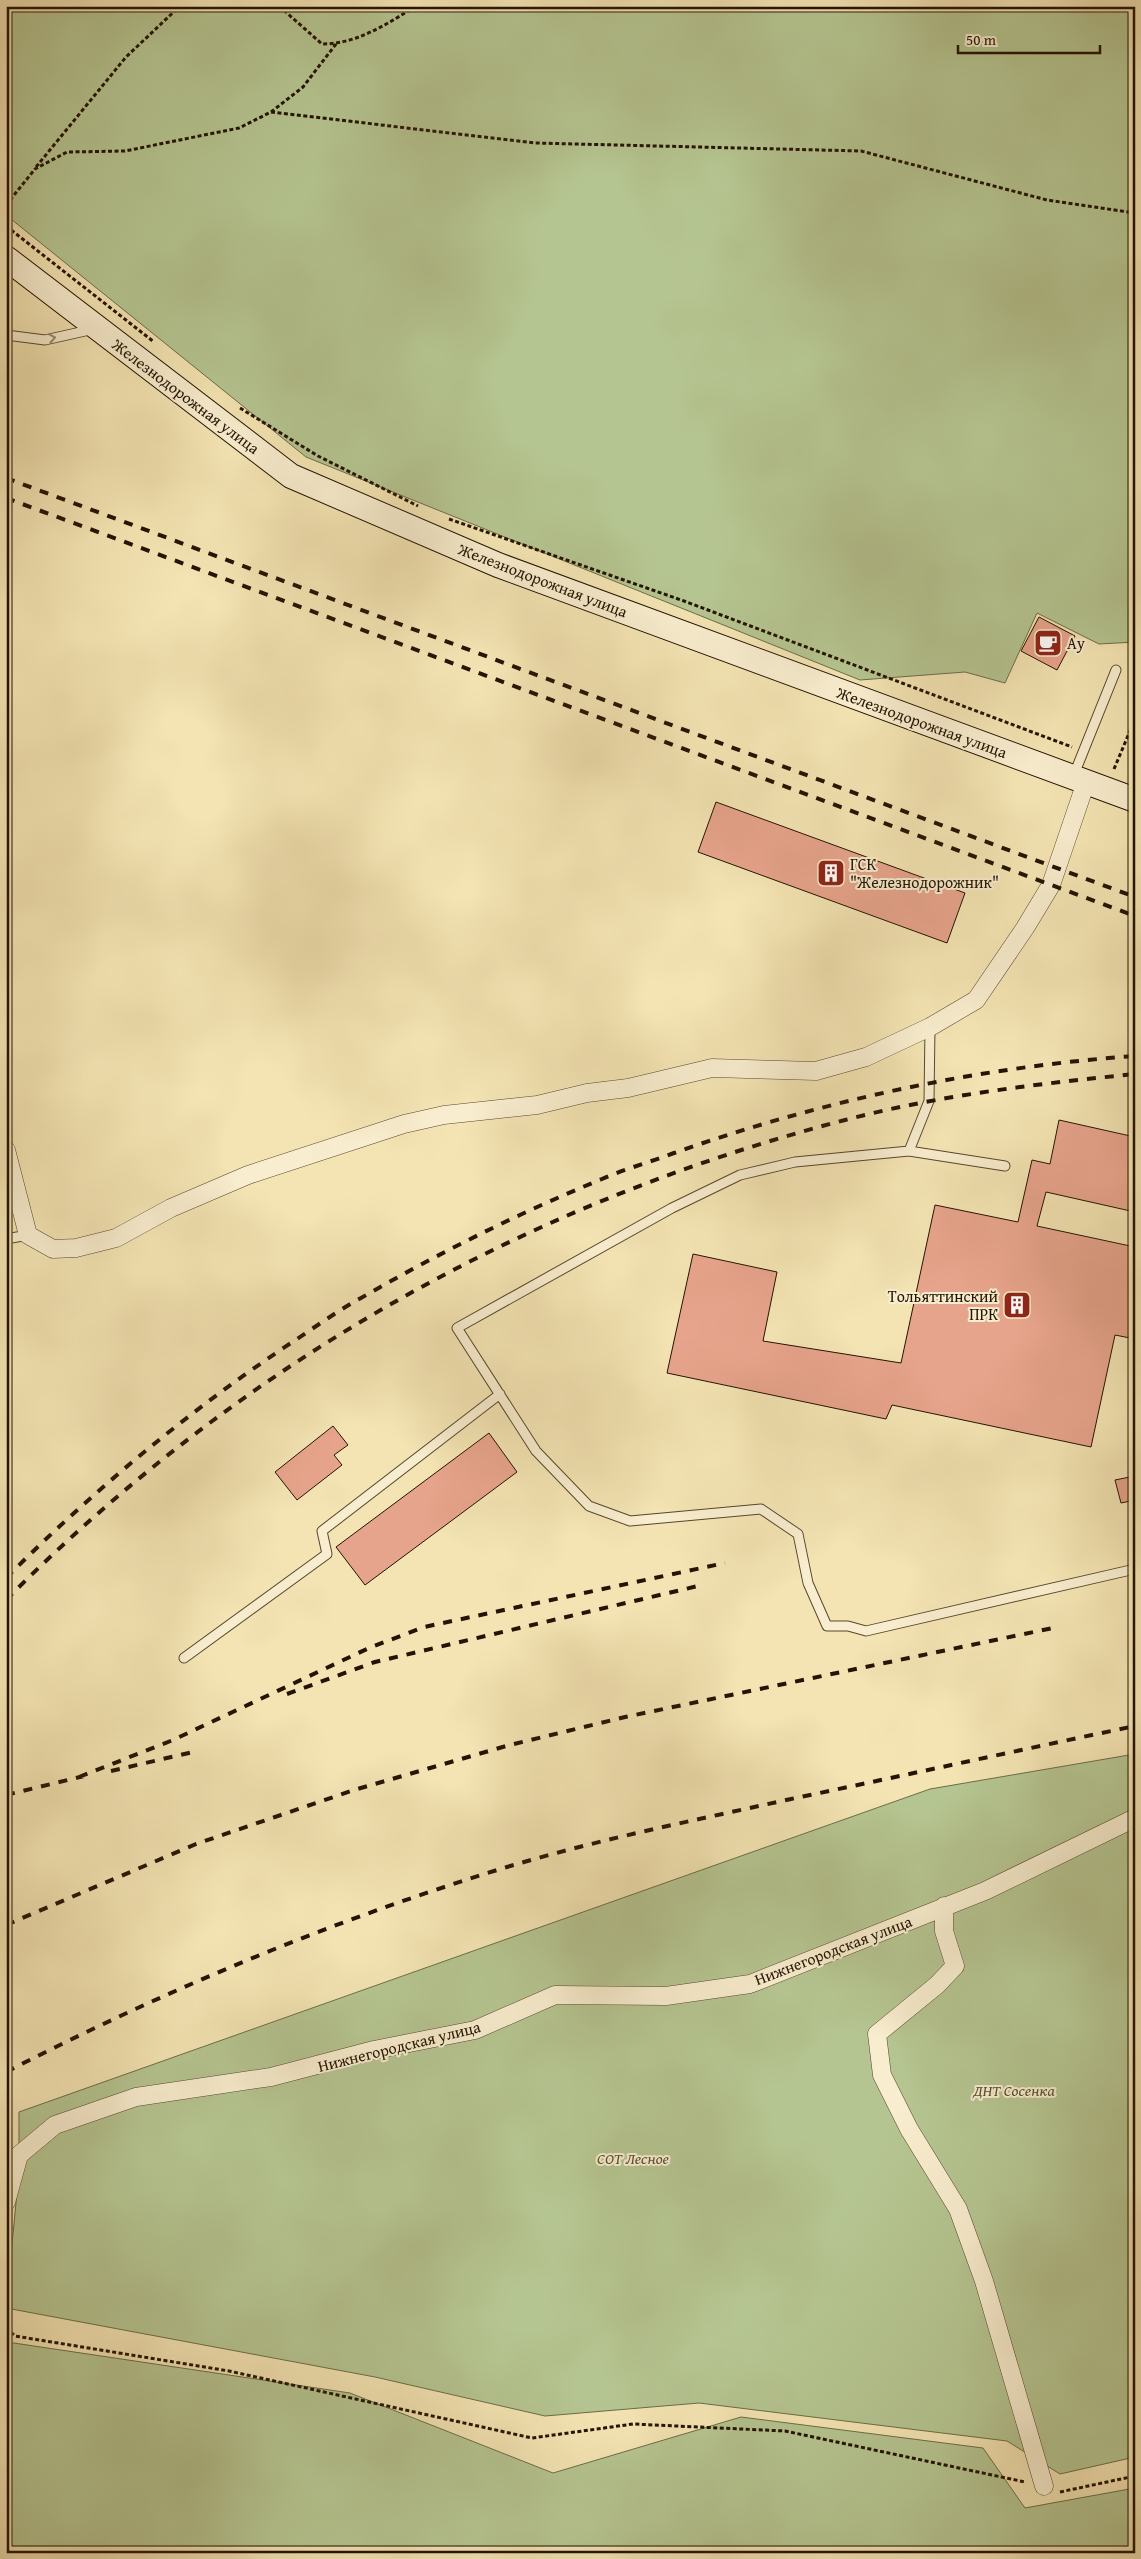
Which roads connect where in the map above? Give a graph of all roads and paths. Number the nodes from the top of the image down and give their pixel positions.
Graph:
1 (180, 6) edge
2 (279, 6) edge
3 (416, 6) edge
4 (336, 44) junction
5 (272, 112) junction
6 (35, 169) junction
7 (6, 205) edge
8 (1135, 212) edge
9 (6, 226) edge
10 (6, 258) edge
11 (98, 328) junction
12 (6, 335) edge
13 (158, 346) dead end
14 (234, 404) dead end
15 (425, 509) dead end
16 (443, 517) dead end
17 (1116, 670) dead end
18 (1135, 719) edge
19 (1082, 754) junction
20 (1114, 769) junction
21 (1121, 771) dead end
22 (1080, 780) junction
23 (1135, 800) edge
24 (930, 1027) junction
25 (6, 1150) edge
26 (909, 1151) junction
27 (1006, 1166) dead end
28 (28, 1235) junction
29 (6, 1239) edge
30 (500, 1394) junction
31 (1135, 1570) edge
32 (184, 1658) dead end
33 (1135, 1818) edge
34 (944, 1906) junction
35 (6, 2202) edge
36 (6, 2328) edge
37 (1135, 2476) edge
38 (1044, 2486) junction

1 - 6 path
2 - 4 path
3 - 4 path
4 - 5 path
5 - 6 path
5 - 8 path
6 - 7 path
9 - 13 path
10 - 11 main road, Железнодорожная улица
12 -> 11 lane
11 - 22 main road, Железнодорожная улица
14 - 15 path
16 - 19 path
17 - 19 lane
18 - 20 path
19 - 20 path
19 - 22 lane
20 - 21 path
22 - 23 main road, Железнодорожная улица
22 - 24 street
24 - 26 lane
24 - 28 street
25 - 28 street
26 - 27 lane
26 - 30 lane
28 - 29 lane
30 - 31 lane
30 - 32 lane
33 - 34 street, Нижнегородская улица
34 - 35 street, Нижнегородская улица
34 - 38 street
36 - 38 path
37 - 38 path

